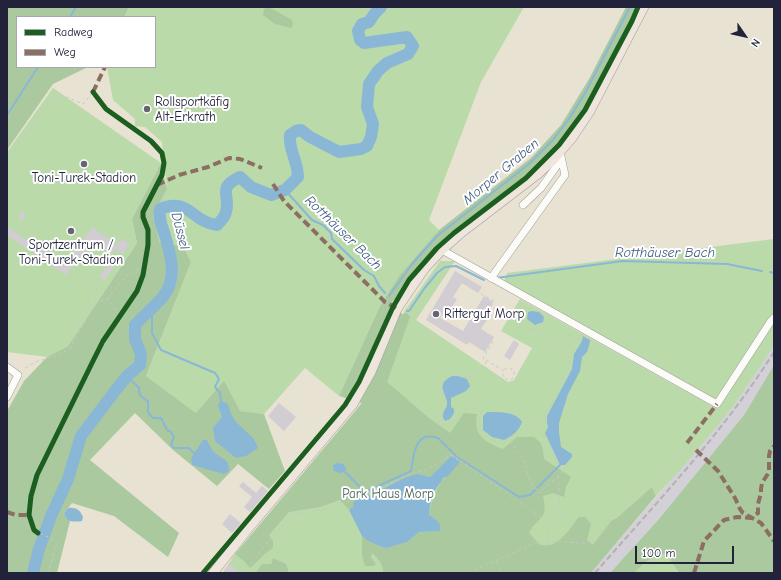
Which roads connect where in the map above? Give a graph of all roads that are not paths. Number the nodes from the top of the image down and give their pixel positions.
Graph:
1 (644, 7) edge
2 (560, 156) junction
3 (523, 205) dead end
4 (442, 250) junction
5 (491, 278) junction
6 (774, 318) edge
7 (7, 367) edge
8 (7, 397) edge
9 (213, 573) edge

1 - 2 main road
2 - 3 street
2 - 4 main road
2 - 5 street
4 - 5 street
4 - 9 main road
5 - 6 street
7 - 8 street

